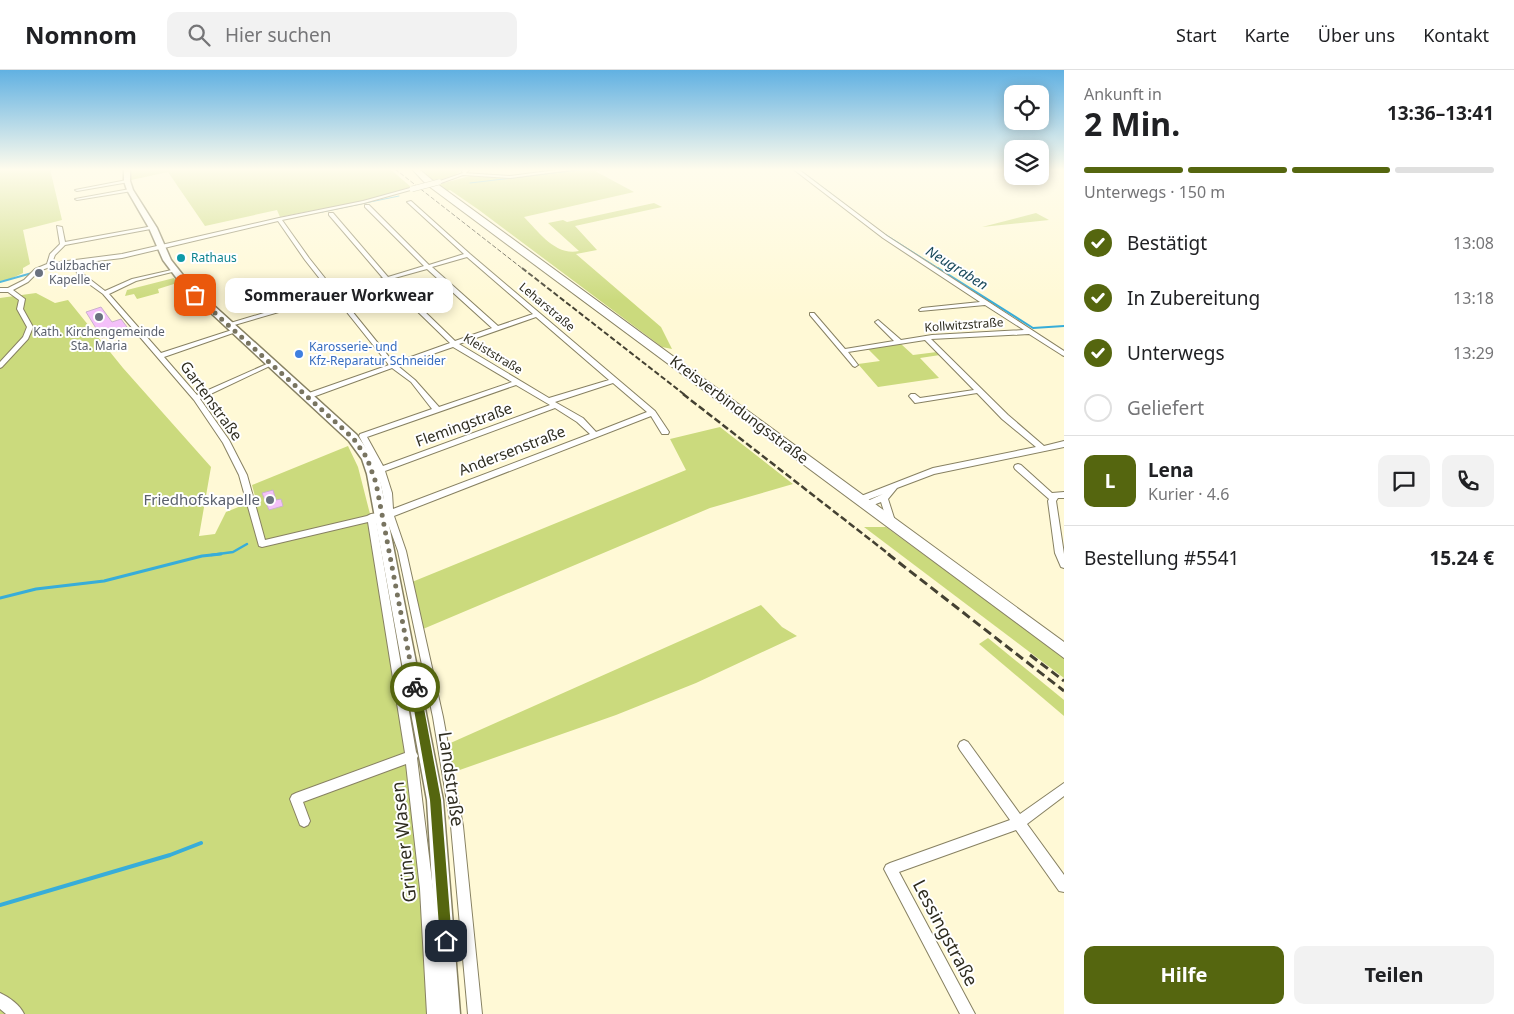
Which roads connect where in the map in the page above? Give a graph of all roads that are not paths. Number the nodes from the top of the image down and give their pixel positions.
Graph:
1 (144, 213) edge
2 (309, 213) edge
3 (375, 213) edge
4 (422, 213) edge
5 (473, 213) edge
6 (853, 213) edge
7 (331, 214) dead end
8 (279, 219) junction
9 (59, 228) dead end
10 (153, 228) junction
11 (63, 244) junction
12 (160, 248) junction
13 (468, 255) junction
14 (77, 263) junction
15 (50, 265) junction
16 (428, 267) junction
17 (174, 270) junction
18 (387, 279) junction
19 (0, 290) edge
20 (9, 290) junction
21 (105, 293) junction
22 (336, 294) junction
23 (977, 297) joint
24 (986, 303) junction
25 (922, 310) dead end
26 (538, 314) junction
27 (812, 314) dead end
28 (878, 322) dead end
29 (231, 328) junction
30 (497, 330) junction
31 (1031, 332) junction
32 (927, 339) junction
33 (899, 342) junction
34 (455, 345) junction
35 (845, 351) junction
36 (1064, 354) edge
37 (160, 356) junction
38 (271, 364) junction
39 (855, 365) dead end
40 (0, 366) edge
41 (393, 366) junction
42 (615, 380) junction
43 (518, 382) junction
44 (978, 391) junction
45 (308, 396) junction
46 (913, 396) dead end
47 (196, 398) junction
48 (552, 403) junction
49 (437, 410) junction
50 (652, 413) junction
51 (665, 432) dead end
52 (594, 434) junction
53 (1064, 444) edge
54 (1043, 449) junction
55 (1018, 467) dead end
56 (381, 470) junction
57 (894, 488) junction
58 (1064, 495) edge
59 (1052, 497) junction
60 (884, 498) junction
61 (863, 502) junction
62 (386, 514) junction
63 (371, 517) junction
64 (892, 524) junction
65 (262, 544) joint
66 (1063, 563) edge
67 (1064, 650) edge
68 (964, 746) dead end
69 (412, 756) junction
70 (1064, 789) edge
71 (304, 821) dead end
72 (1018, 823) junction
73 (1064, 886) edge
74 (0, 1000) edge
75 (17, 1014) edge
76 (434, 1014) edge
77 (450, 1014) edge
78 (475, 1014) edge
79 (968, 1014) edge

1 - 10 main road, Landstraße
2 - 8 street, bridge
3 - 16 street
4 - 13 street, Leharstraße
5 - 61 main road, Kreisverbindungsstraße
6 - 23 street
7 - 18 street, Kleiststraße
8 - 12 street
8 - 22 street
9 - 11 street
10 - 11 street
10 - 12 main road, Landstraße
11 - 15 street
12 - 14 street
12 - 17 main road, Landstraße
13 - 16 street
13 - 26 street, Leharstraße
14 - 15 street
14 - 21 street, Gartenstraße
15 - 20 street
16 - 18 street
16 - 30 street
17 - 21 street
17 - 29 main road, Landstraße
18 - 22 street
18 - 34 street, Kleiststraße
19 - 20 street
20 - 40 street
21 - 37 street, Gartenstraße
22 - 29 street
22 - 41 street
23 - 24 street
24 - 25 street
24 - 31 street
26 - 30 street
26 - 42 street, Leharstraße
27 - 35 street
28 - 33 street
29 - 37 street
29 - 38 main road, Landstraße
30 - 34 street
31 - 32 street, Kollwitzstraße
31 - 36 street
32 - 33 street, Kollwitzstraße
32 - 44 street
33 - 35 street, Kollwitzstraße
34 - 41 street
34 - 43 street, Kleiststraße
35 - 39 street
37 - 47 street, Gartenstraße
38 - 45 main road, Landstraße
38 - 47 street
41 - 45 street
41 - 49 street
42 - 48 street, Flemingstraße
42 - 50 street, Leharstraße
43 - 48 street, Kleiststraße
43 - 49 street
44 - 46 street
44 - 54 street
45 - 62 main road, Landstraße
47 - 65 street, Gartenstraße
48 - 52 street, Kleiststraße
48 - 56 street, Flemingstraße
49 - 56 street
50 - 51 street, Leharstraße
50 - 52 street, Andersenstraße
52 - 62 street, Andersenstraße
53 - 54 street
54 - 57 street
55 - 59 street
56 - 62 street
57 - 60 street
57 - 61 street
58 - 59 street
59 - 66 street
60 - 61 street
60 - 64 street
61 - 64 main road, Kreisverbindungsstraße
62 - 63 street, Andersenstraße
62 - 77 main road, Landstraße
62 - 78 street
63 - 65 street, Andersenstraße
63 - 69 street, Grüner Wasen
64 - 67 main road, Kreisverbindungsstraße
68 - 72 street
69 - 71 street, Grüner Wasen
69 - 76 street, Grüner Wasen
70 - 72 street
72 - 73 street
72 - 79 street, Lessingstraße
74 - 75 street

